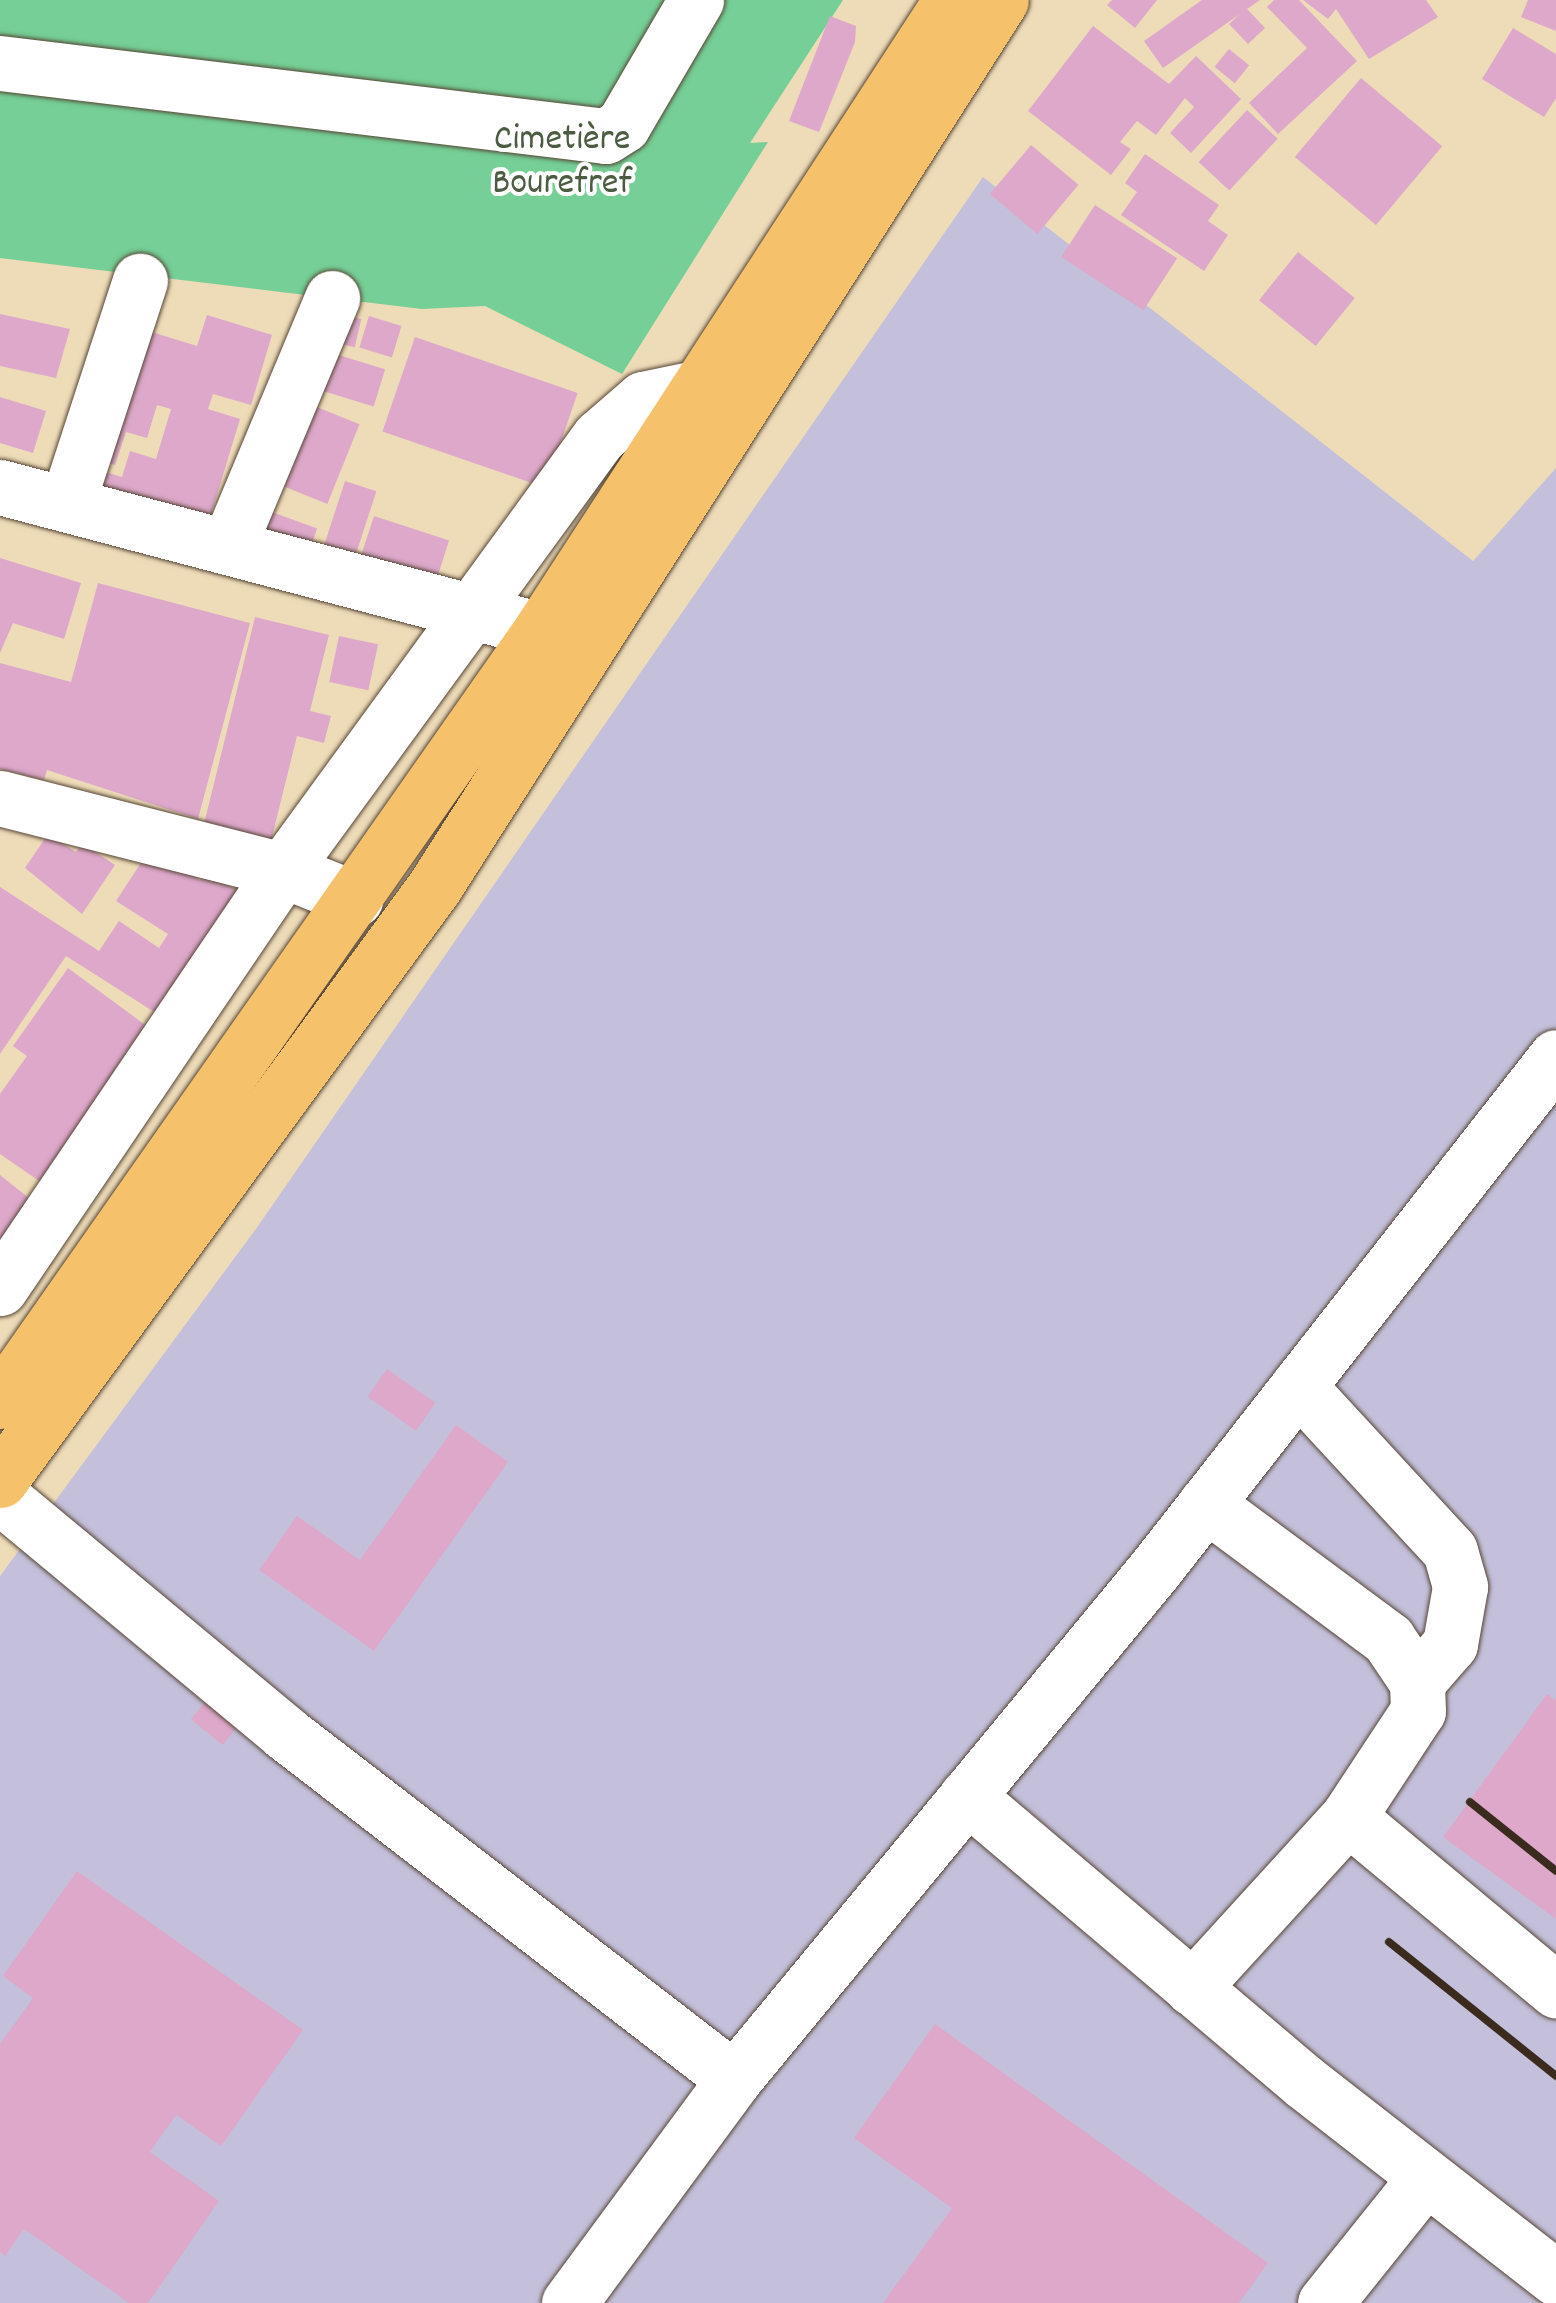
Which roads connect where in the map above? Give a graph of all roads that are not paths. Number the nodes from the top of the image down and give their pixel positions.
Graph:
1 (696, 0) edge
2 (951, 0) edge
3 (1001, 0) edge
4 (0, 63) edge
5 (140, 280) dead end
6 (332, 298) dead end
7 (696, 388) junction
8 (0, 486) edge
9 (67, 504) junction
10 (228, 547) junction
11 (470, 611) junction
12 (541, 630) junction
13 (0, 798) edge
14 (283, 870) junction
15 (355, 899) junction
16 (1556, 1057) edge
17 (2, 1280) edge
18 (53, 1330) junction
19 (1298, 1386) junction
20 (0, 1401) edge
21 (0, 1480) edge
22 (0, 1496) edge
23 (1206, 1504) junction
24 (1418, 1682) junction
25 (967, 1796) junction
26 (1348, 1817) junction
27 (1192, 1988) junction
28 (1556, 1990) edge
29 (734, 2079) junction
30 (1426, 2177) junction
31 (1556, 2278) edge
32 (568, 2303) edge
33 (1325, 2303) edge

1 - 4 street
2 - 7 main road
3 - 21 main road
5 - 9 street
6 - 10 street
7 - 11 street
7 - 12 main road
8 - 9 street
9 - 10 street
10 - 11 street
11 - 12 street
11 - 14 street
12 - 15 main road
13 - 14 street
14 - 15 street
14 - 17 street
15 - 18 main road
16 - 19 street
17 - 18 street
18 - 20 main road
19 - 23 street
19 - 24 street
22 - 29 street
23 - 24 street
23 - 25 street
24 - 26 street
25 - 27 street
25 - 29 street
26 - 27 street
26 - 28 street
27 - 30 street
29 - 32 street
30 - 31 street
30 - 33 street

